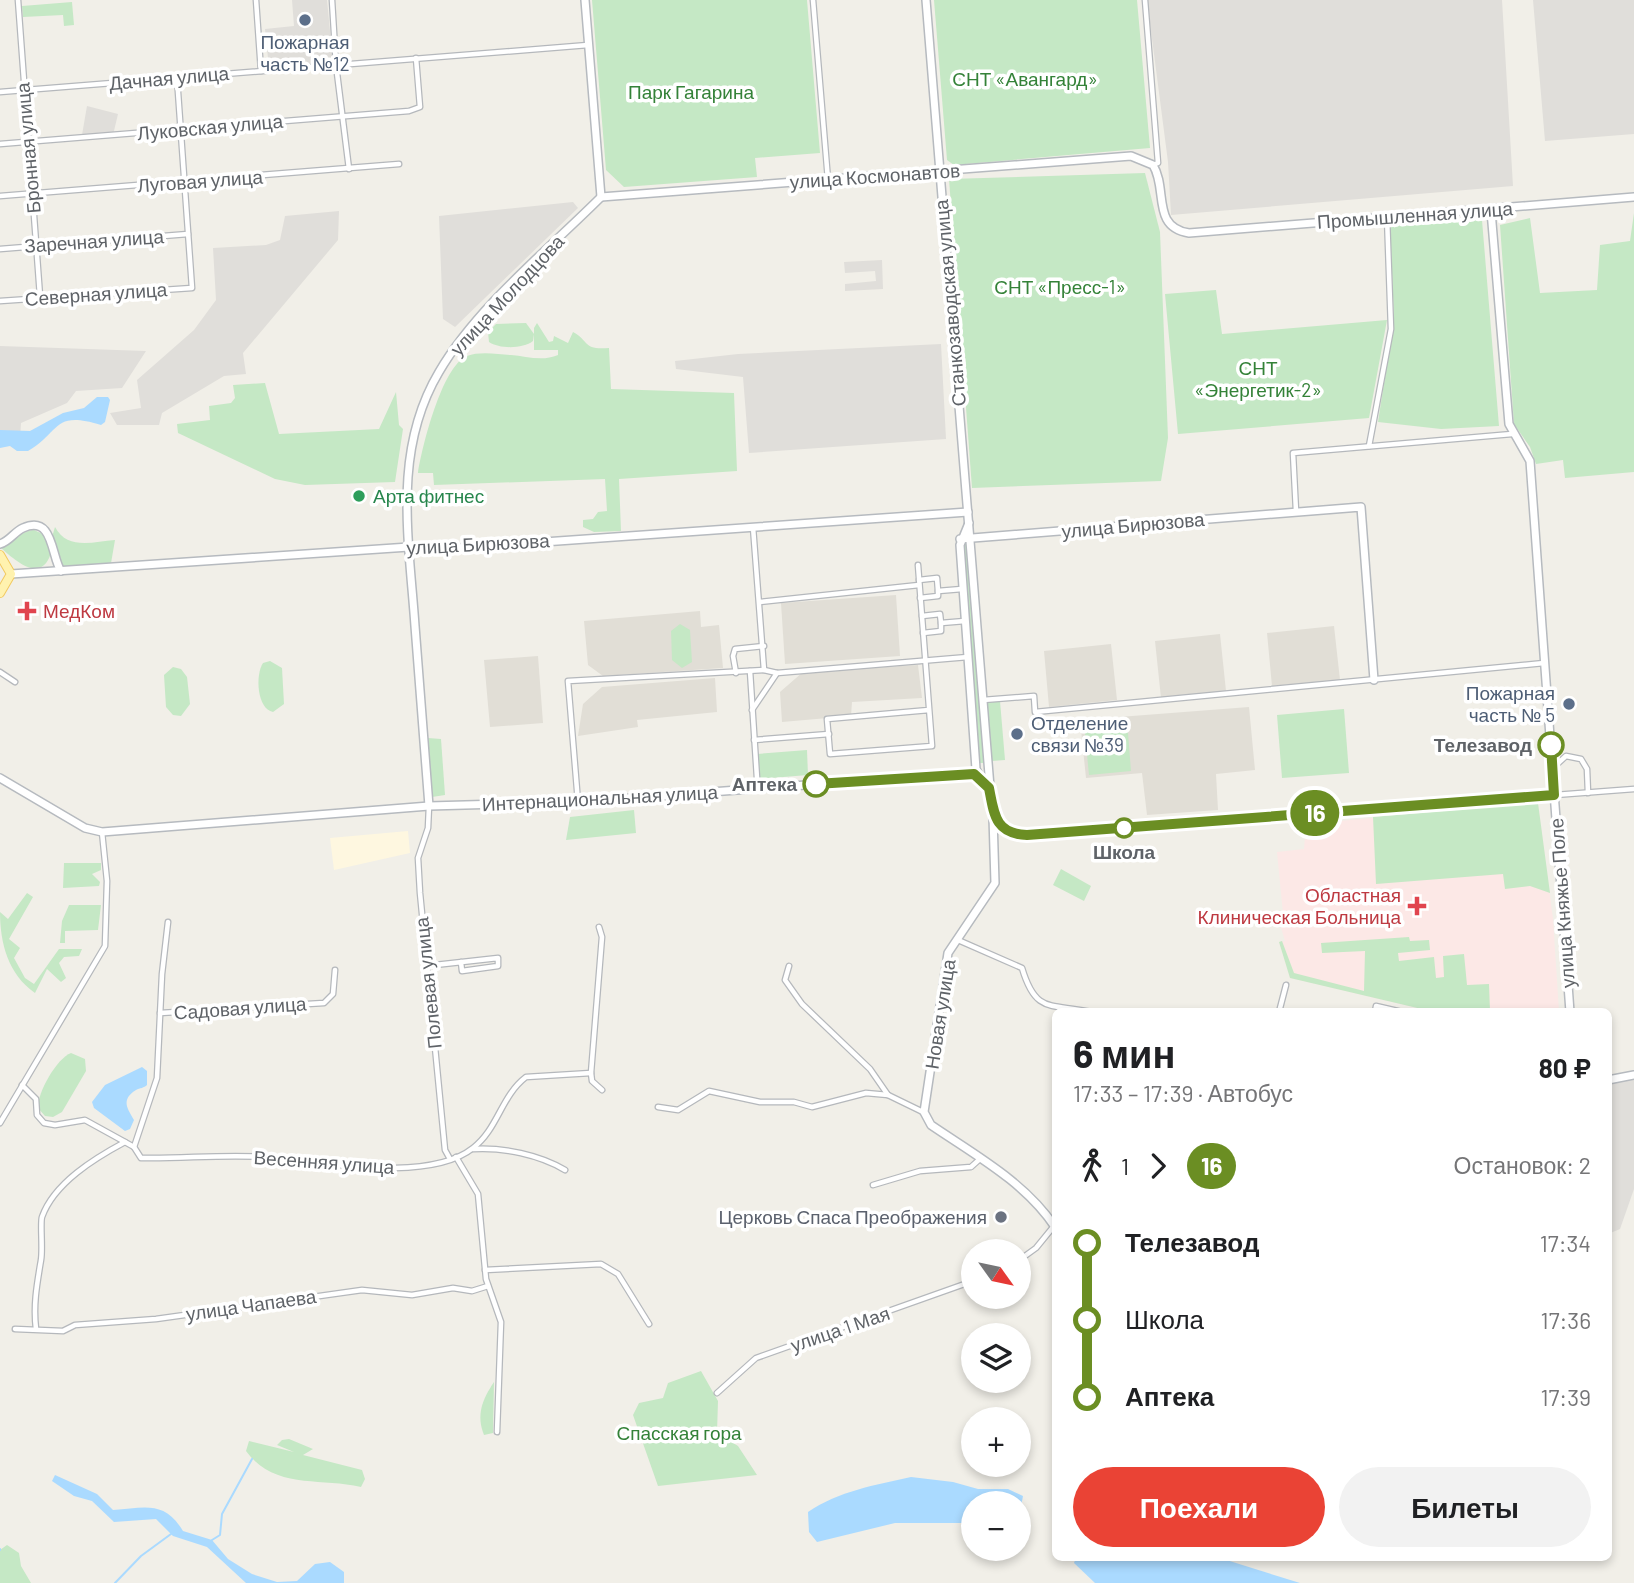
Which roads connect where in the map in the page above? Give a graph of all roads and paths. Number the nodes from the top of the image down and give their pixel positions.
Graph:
1 (18, 0) edge
2 (256, 0) edge
3 (332, 0) edge
4 (585, 0) edge
5 (813, 0) edge
6 (926, 0) edge
7 (1145, 0) edge
8 (588, 45) junction
9 (416, 58) junction
10 (336, 65) junction
11 (261, 71) junction
12 (177, 78) junction
13 (23, 90) junction
14 (0, 92) edge
15 (343, 116) junction
16 (181, 128) junction
17 (27, 141) junction
18 (0, 144) edge
19 (1150, 163) junction
20 (399, 164) dead end
21 (349, 169) junction
22 (941, 171) junction
23 (828, 180) junction
24 (185, 184) junction
25 (31, 192) junction
26 (0, 196) edge
27 (601, 197) junction
28 (1634, 197) edge
29 (1491, 211) junction
30 (1387, 217) junction
31 (188, 234) junction
32 (36, 245) junction
33 (0, 249) edge
34 (40, 296) junction
35 (0, 301) edge
36 (1512, 434) junction
37 (1369, 446) junction
38 (1296, 511) junction
39 (968, 512) junction
40 (969, 523) junction
41 (753, 526) junction
42 (960, 539) junction
43 (970, 539) junction
44 (0, 544) edge
45 (409, 547) junction
46 (0, 555) edge
47 (918, 565) dead end
48 (61, 571) junction
49 (11, 574) junction
50 (919, 582) junction
51 (963, 589) junction
52 (938, 591) junction
53 (0, 593) edge
54 (920, 598) junction
55 (760, 602) junction
56 (922, 616) junction
57 (965, 621) junction
58 (941, 623) junction
59 (923, 633) junction
60 (764, 646) junction
61 (968, 657) junction
62 (925, 662) junction
63 (1545, 663) junction
64 (764, 670) junction
65 (750, 671) junction
66 (0, 672) edge
67 (736, 673) junction
68 (778, 673) junction
69 (1374, 680) junction
70 (15, 682) dead end
71 (983, 700) junction
72 (752, 710) junction
73 (929, 710) junction
74 (829, 734) junction
75 (754, 740) junction
76 (1551, 750) junction
77 (1562, 757) junction
78 (975, 763) junction
79 (989, 771) junction
80 (1553, 771) junction
81 (966, 773) junction
82 (980, 777) junction
83 (0, 778) edge
84 (757, 779) dead end
85 (1634, 789) edge
86 (1588, 793) junction
87 (990, 794) junction
88 (1554, 795) junction
89 (578, 802) junction
90 (429, 806) junction
91 (992, 811) junction
92 (102, 832) junction
93 (1027, 835) junction
94 (994, 846) junction
95 (168, 922) dead end
96 (599, 927) dead end
97 (956, 939) junction
98 (461, 962) junction
99 (426, 966) junction
100 (789, 966) dead end
101 (335, 970) dead end
102 (1286, 985) dead end
103 (1058, 1008) edge
104 (1280, 1008) edge
105 (1570, 1008) edge
106 (160, 1013) junction
107 (591, 1073) junction
108 (1634, 1075) edge
109 (1612, 1079) edge
110 (22, 1085) junction
111 (602, 1090) dead end
112 (888, 1095) junction
113 (658, 1107) dead end
114 (924, 1112) junction
115 (0, 1123) edge
116 (125, 1142) junction
117 (134, 1147) junction
118 (472, 1149) junction
119 (453, 1158) junction
120 (981, 1158) junction
121 (565, 1170) dead end
122 (873, 1185) dead end
123 (1052, 1222) edge
124 (1052, 1229) edge
125 (1031, 1252) edge
126 (485, 1270) junction
127 (488, 1286) junction
128 (961, 1286) edge
129 (649, 1324) dead end
130 (15, 1329) dead end
131 (36, 1329) junction
132 (717, 1393) dead end
133 (496, 1432) dead end

1 - 13 street, Бронная улица
2 - 11 street
3 - 10 street
4 - 8 street
5 - 23 street
6 - 22 street, Станкозаводская улица
7 - 19 street
8 - 9 street, Дачная улица
8 - 27 street
9 - 10 street, Дачная улица
9 - 15 street, Луковская улица
10 - 11 street, Дачная улица
10 - 15 street
11 - 12 street, Дачная улица
12 - 13 street, Дачная улица
12 - 16 street
13 - 14 street, Дачная улица
13 - 17 street, Бронная улица
15 - 16 street, Луковская улица
15 - 21 street
16 - 17 street, Луковская улица
16 - 24 street
17 - 18 street, Луковская улица
17 - 25 street, Бронная улица
19 - 22 street, улица Космонавтов
19 - 30 street, Промышленная улица
20 - 21 street, Луговая улица
21 - 24 street, Луговая улица
22 - 23 street, улица Космонавтов
22 - 39 street, Станкозаводская улица
23 - 27 street, улица Космонавтов
24 - 25 street, Луговая улица
24 - 31 street
25 - 26 street, Луговая улица
25 - 32 street, Бронная улица
27 - 45 street, улица Молодцова
28 - 29 street, Промышленная улица
29 - 30 street, Промышленная улица
29 - 36 street
30 - 37 street
31 - 32 street, Заречная улица
31 - 34 street, Северная улица
32 - 33 street, Заречная улица
32 - 34 street, Бронная улица
34 - 35 street, Северная улица
36 - 37 street
36 - 63 street
37 - 38 street
38 - 43 street, улица Бирюзова
38 - 69 street, улица Бирюзова
39 - 40 street, Станкозаводская улица
39 - 41 street, улица Бирюзова
40 - 42 street
40 - 43 street, Станкозаводская улица
41 - 45 street, улица Бирюзова
41 - 55 street
42 - 43 street, улица Бирюзова
42 - 51 street
43 - 71 street, Станкозаводская улица
44 - 48 street
45 - 48 street, улица Бирюзова
45 - 90 street, улица Молодцова
46 - 49 main road
47 - 50 street
48 - 49 street, улица Бирюзова
49 - 53 main road
50 - 52 street
50 - 54 street
50 - 55 street
51 - 52 street
51 - 57 street
52 - 54 street
54 - 56 street
55 - 60 street
56 - 58 street
56 - 59 street
57 - 58 street
57 - 61 street
58 - 59 street
59 - 62 street
60 - 64 street
60 - 67 street
61 - 62 street
61 - 78 street
62 - 68 street
62 - 73 street
63 - 69 street
63 - 76 street
64 - 65 street
64 - 68 street
65 - 67 street
65 - 72 street
66 - 70 street
67 - 89 street
68 - 72 street
69 - 71 street
71 - 79 street, Станкозаводская улица
72 - 75 street
73 - 74 street
73 - 74 street
74 - 75 street
75 - 84 street
76 - 77 street
76 - 80 street
77 - 80 street
77 - 86 street
78 - 81 street
78 - 82 street
79 - 82 street
79 - 87 street, Станкозаводская улица
80 - 88 street
81 - 82 street, Интернациональная улица
81 - 89 street, Интернациональная улица
82 - 87 street
83 - 92 street, Интернациональная улица
85 - 86 street
86 - 88 street
87 - 91 street
88 - 93 street
88 - 105 street, улица Княжье Поле
89 - 90 street, Интернациональная улица
90 - 92 street, Интернациональная улица
90 - 99 street, Полевая улица
91 - 93 street
91 - 94 street, Новая улица
92 - 110 street
93 - 94 street
94 - 97 street, Новая улица
95 - 106 street
96 - 107 street
97 - 103 street
97 - 114 street, Новая улица
98 - 98 street
98 - 99 street
99 - 119 street, Полевая улица
100 - 112 street
101 - 106 street, Садовая улица
102 - 104 street
106 - 117 street
107 - 111 street
107 - 118 street, Весенняя улица
108 - 109 street
110 - 115 street
110 - 116 street
112 - 113 street
112 - 114 street
114 - 120 street
116 - 117 street
116 - 131 street
117 - 119 street, Весенняя улица
118 - 119 street, Весенняя улица
118 - 121 street
119 - 126 street
120 - 122 street
120 - 123 street
124 - 125 street
126 - 127 street
126 - 129 street
127 - 131 street, улица Чапаева
127 - 133 street
128 - 132 street, улица 1 Мая
130 - 131 street, улица Чапаева

